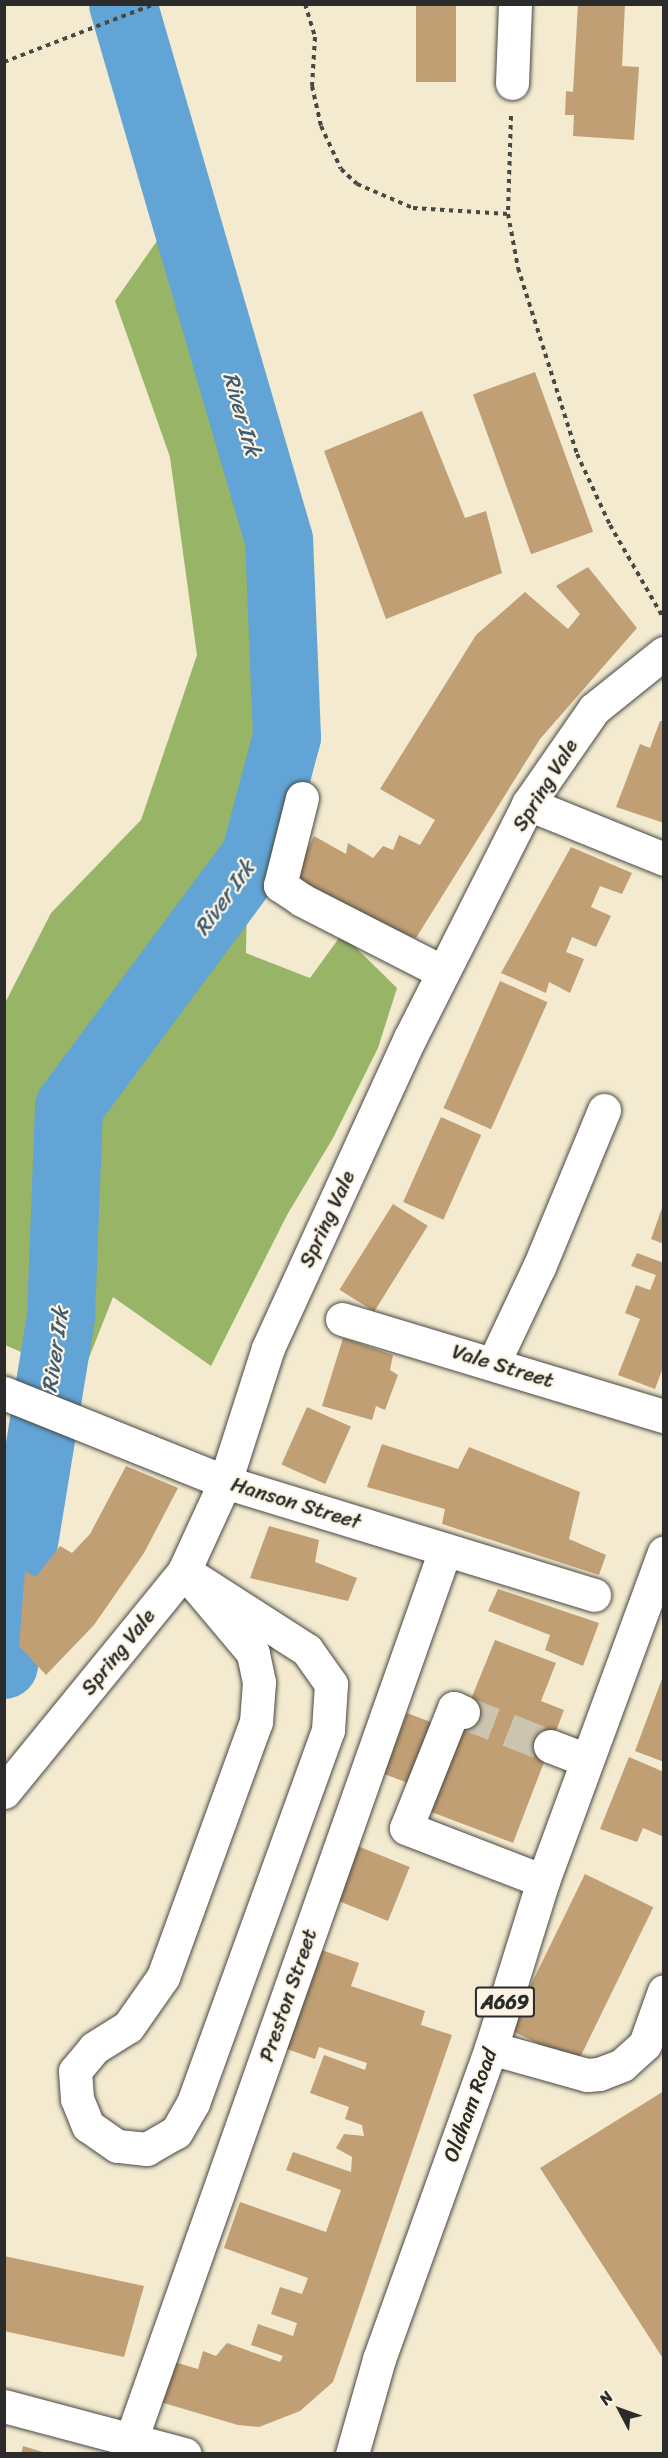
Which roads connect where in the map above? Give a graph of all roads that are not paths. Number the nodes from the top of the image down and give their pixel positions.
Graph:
1 (515, 4) edge
2 (512, 83) road end
3 (663, 653) edge
4 (302, 798) dead end
5 (528, 804) junction
6 (663, 859) edge
7 (443, 972) junction
8 (604, 1110) dead end
9 (342, 1319) dead end
10 (494, 1362) junction
11 (8, 1395) edge
12 (663, 1416) edge
13 (225, 1482) junction
14 (445, 1550) junction
15 (663, 1553) edge
16 (184, 1571) junction
17 (594, 1595) dead end
18 (654, 1607) edge
19 (463, 1712) dead end
20 (550, 1746) tunnel mouth
21 (586, 1760) junction
22 (4, 1792) edge
23 (543, 1881) junction
24 (663, 1992) edge
25 (491, 2048) junction
26 (4, 2406) edge
27 (128, 2447) edge
28 (185, 2454) edge
29 (352, 2454) edge

1 - 2 street
3 - 5 street, Spring Vale
4 - 7 street
5 - 6 street
5 - 7 street, Spring Vale
7 - 13 street, Spring Vale
8 - 10 street
9 - 10 street, Vale Street
10 - 12 street, Vale Street
11 - 13 street, Hanson Street
13 - 14 street, Hanson Street
13 - 16 street, Spring Vale
14 - 17 street, Hanson Street
14 - 27 street, Preston Street
15 - 18 street, Oldham Road / A669
16 - 16 street
16 - 22 street, Spring Vale
18 - 21 street, Oldham Road / A669
19 - 23 street
20 - 21 street
21 - 23 street, Oldham Road / A669
23 - 25 street, Oldham Road / A669
24 - 25 street
25 - 29 street, Oldham Road / A669
26 - 27 street
27 - 28 street

